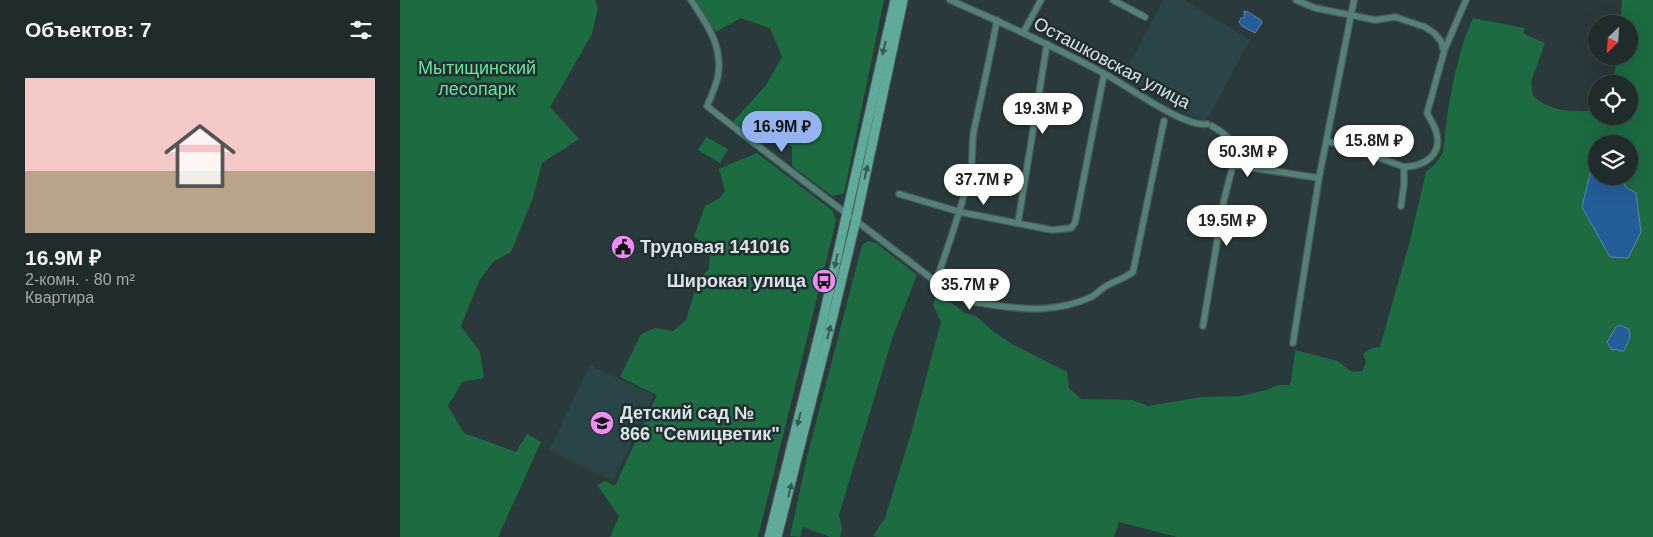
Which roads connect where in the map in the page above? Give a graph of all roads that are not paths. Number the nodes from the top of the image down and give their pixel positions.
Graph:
1 (691, 0) edge
2 (895, 0) edge
3 (903, 0) edge
4 (950, 0) edge
5 (1040, 0) edge
6 (1113, 0) edge
7 (1296, 0) edge
8 (1354, 0) edge
9 (1466, 0) edge
10 (1351, 15) junction
11 (1145, 16) dead end
12 (997, 20) junction
13 (1023, 33) junction
14 (1047, 44) junction
15 (1444, 52) junction
16 (1104, 74) junction
17 (1164, 120) dead end
18 (1327, 142) junction
19 (1232, 165) junction
20 (1404, 167) junction
21 (1319, 178) junction
22 (899, 194) dead end
23 (1401, 206) dead end
24 (960, 212) junction
25 (846, 213) junction
26 (856, 220) junction
27 (1018, 223) junction
28 (936, 282) junction
29 (1203, 326) dead end
30 (1293, 343) dead end
31 (769, 537) edge
32 (777, 537) edge

1 - 25 street
2 -> 25 main road
26 -> 3 main road
4 - 12 street, Осташковская улица
5 - 13 street
6 - 11 street
7 - 10 street
8 - 10 street
9 - 15 street
10 - 15 street
10 - 18 street
12 - 13 street, Осташковская улица
12 - 24 street
13 - 14 street, Осташковская улица
14 - 16 street, Осташковская улица
14 - 27 street
15 - 20 street
16 - 19 street, Осташковская улица
16 - 27 street
17 - 28 street
18 - 20 street
18 - 21 street
19 - 21 street
19 - 29 street, Осташковская улица
20 - 23 street
21 - 30 street
22 - 24 street
24 - 27 street
24 - 28 street
25 - 26 street
25 -> 31 main road
26 - 28 street
32 -> 26 main road

